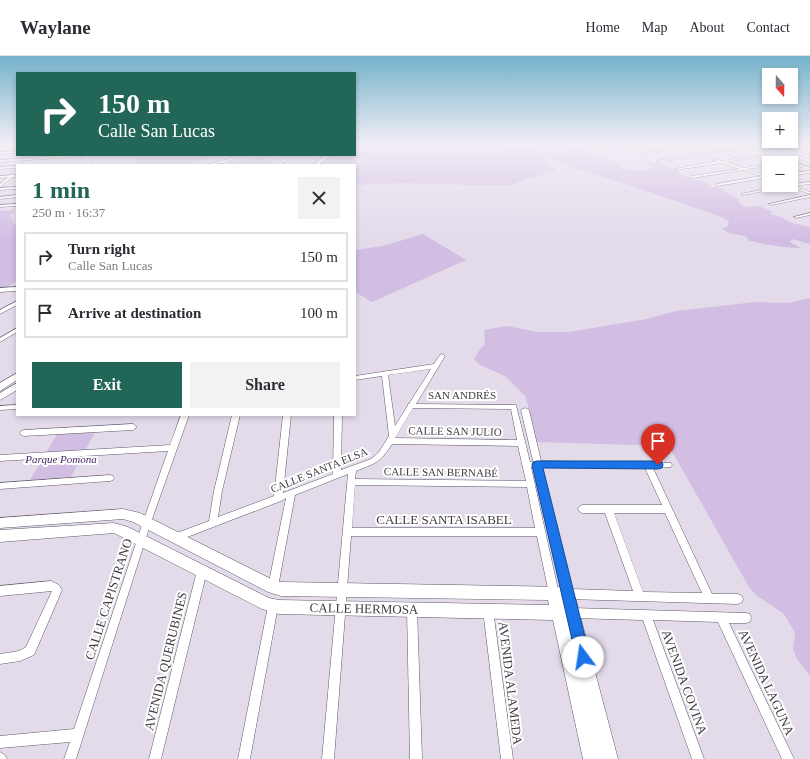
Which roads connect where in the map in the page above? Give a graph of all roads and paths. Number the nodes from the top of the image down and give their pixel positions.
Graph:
1 (0, 176) edge
2 (15, 176) edge
3 (699, 176) edge
4 (692, 177) dead end
5 (762, 178) edge
6 (16, 181) edge
7 (5, 182) junction
8 (810, 183) edge
9 (798, 184) edge
10 (717, 185) dead end
11 (0, 186) edge
12 (16, 188) edge
13 (798, 188) edge
14 (0, 189) edge
15 (762, 190) edge
16 (810, 193) edge
17 (743, 194) dead end
18 (16, 196) edge
19 (810, 196) edge
20 (0, 198) edge
21 (771, 204) dead end
22 (16, 205) edge
23 (0, 206) edge
24 (810, 214) edge
25 (796, 217) dead end
26 (16, 289) edge
27 (0, 290) edge
28 (16, 304) edge
29 (0, 312) edge
30 (16, 331) edge
31 (0, 340) edge
32 (442, 356) dead end
33 (435, 366) junction
34 (385, 374) junction
35 (16, 377) edge
36 (356, 378) edge
37 (16, 387) edge
38 (0, 388) edge
39 (0, 398) edge
40 (410, 406) junction
41 (16, 407) edge
42 (0, 408) edge
43 (525, 410) dead end
44 (184, 416) edge
45 (236, 416) edge
46 (287, 416) edge
47 (338, 416) edge
48 (133, 427) dead end
49 (24, 433) dead end
50 (391, 438) junction
51 (521, 443) junction
52 (172, 448) junction
53 (4, 458) edge
54 (526, 464) junction
55 (537, 465) junction
56 (648, 465) junction
57 (668, 465) dead end
58 (352, 470) junction
59 (337, 476) junction
60 (110, 478) dead end
61 (351, 482) junction
62 (530, 484) junction
63 (0, 486) edge
64 (291, 494) junction
65 (278, 499) junction
66 (582, 509) dead end
67 (608, 509) junction
68 (668, 509) junction
69 (147, 522) junction
70 (0, 523) edge
71 (213, 523) junction
72 (348, 532) junction
73 (540, 532) junction
74 (0, 536) edge
75 (177, 537) junction
76 (141, 540) junction
77 (202, 570) junction
78 (273, 587) junction
79 (343, 590) junction
80 (0, 591) edge
81 (561, 594) junction
82 (640, 596) junction
83 (709, 598) junction
84 (738, 599) dead end
85 (273, 606) junction
86 (341, 608) junction
87 (412, 609) junction
88 (488, 610) junction
89 (565, 613) junction
90 (646, 615) junction
91 (721, 617) junction
92 (746, 618) dead end
93 (0, 659) edge
94 (78, 735) junction
95 (0, 742) edge
96 (70, 759) edge
97 (155, 759) edge
98 (244, 759) edge
99 (328, 759) edge
100 (416, 759) edge
101 (506, 759) edge
102 (592, 759) edge
103 (609, 759) edge
104 (698, 759) edge
105 (788, 759) edge

1 - 2 street
2 - 7 street
3 - 4 street
5 - 10 street
6 - 7 street
7 - 11 street
8 - 9 street
12 - 14 street
13 - 16 street
15 - 17 street
18 - 20 street
19 - 21 street
22 - 23 street
24 - 25 street
26 - 27 street
28 - 29 street
30 - 31 street
32 - 33 street, CALLE SANTA ELSA
33 - 34 street
33 - 40 street, CALLE SANTA ELSA
34 - 36 street
34 - 50 street
35 - 38 street
37 - 39 street
40 - 50 street, CALLE SANTA ELSA
40 - 51 street, SAN ANDRÉS
41 - 42 street
43 - 55 street
44 - 52 street, CALLE CAPISTRANO
45 - 71 street
46 - 65 street
47 - 59 street
48 - 49 street
50 - 51 street, CALLE SAN JULIO
50 - 58 street, CALLE SANTA ELSA
51 - 54 street
52 - 53 street
52 - 69 street, CALLE CAPISTRANO
54 - 55 street
54 - 62 street
55 - 56 street
55 - 81 street
56 - 57 street
56 - 68 street
58 - 59 street, CALLE SANTA ELSA
58 - 61 street
59 - 64 street, CALLE SANTA ELSA
60 - 63 street
61 - 62 street, CALLE SAN BERNABÉ
61 - 72 street
62 - 73 street
64 - 65 street, CALLE SANTA ELSA
64 - 78 street
65 - 71 street, CALLE SANTA ELSA
66 - 67 street
67 - 68 street
67 - 82 street
68 - 83 street
69 - 70 street, CALLE HERMOSA
69 - 75 street, CALLE HERMOSA
69 - 76 street, CALLE CAPISTRANO
71 - 75 street, CALLE SANTA ELSA
72 - 73 street, CALLE SANTA ISABEL
72 - 79 street
73 - 81 street
74 - 76 street, CALLE HERMOSA
75 - 78 street, CALLE HERMOSA
76 - 77 street, CALLE HERMOSA
76 - 94 street, CALLE CAPISTRANO
77 - 85 street, CALLE HERMOSA
77 - 97 street, AVENIDA QUERUBINES
78 - 79 street, CALLE HERMOSA
79 - 81 street, CALLE HERMOSA
79 - 86 street
80 - 93 street
81 - 82 street, CALLE HERMOSA
81 - 89 street
82 - 83 street, CALLE HERMOSA
83 - 84 street, CALLE HERMOSA
85 - 86 street, CALLE HERMOSA
85 - 98 street
86 - 87 street, CALLE HERMOSA
86 - 99 street
87 - 88 street, CALLE HERMOSA
87 - 100 street
88 - 89 street, CALLE HERMOSA
88 - 101 street, AVENIDA ALAMEDA
89 - 90 street, CALLE HERMOSA
89 - 102 street
89 - 103 street
90 - 91 street, CALLE HERMOSA
90 - 104 street, AVENIDA COVINA
91 - 92 street, CALLE HERMOSA
91 - 105 street, AVENIDA LAGUNA
94 - 95 street
94 - 96 street, CALLE CAPISTRANO

